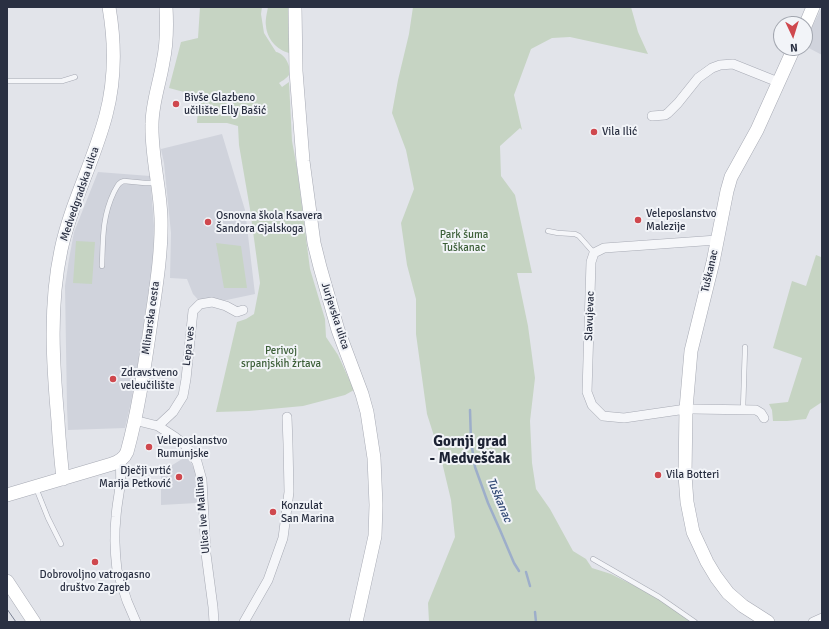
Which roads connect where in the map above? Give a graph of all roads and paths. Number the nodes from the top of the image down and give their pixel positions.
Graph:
1 (109, 7) edge
2 (166, 7) edge
3 (295, 7) edge
4 (790, 56) edge
5 (75, 77) dead end
6 (7, 81) edge
7 (778, 82) junction
8 (652, 116) dead end
9 (158, 183) junction
10 (548, 231) dead end
11 (717, 240) junction
12 (594, 253) junction
13 (102, 266) dead end
14 (243, 310) dead end
15 (745, 347) dead end
16 (686, 409) junction
17 (743, 410) junction
18 (286, 417) dead end
19 (764, 418) dead end
20 (134, 420) junction
21 (158, 426) junction
22 (120, 461) junction
23 (63, 479) junction
24 (36, 486) junction
25 (7, 495) edge
26 (61, 544) dead end
27 (593, 559) dead end
28 (7, 581) edge
29 (822, 618) edge
30 (34, 622) edge
31 (136, 622) edge
32 (214, 622) edge
33 (244, 622) edge
34 (356, 622) edge
35 (695, 622) edge
36 (768, 622) edge
37 (813, 622) edge

1 - 23 street, Medvedgradska ulica
2 - 9 street, Mlinarska cesta
3 - 34 street, Jurjevska ulica
4 - 7 street, Tuškanac
5 - 6 lane
7 - 8 street
7 - 11 street, Tuškanac
9 - 13 lane
9 - 20 street, Mlinarska cesta
10 - 12 lane
11 - 12 street
11 - 16 street, Tuškanac
12 - 16 street, Slavujevac
14 - 21 street, Lepa ves
15 - 17 lane
16 - 17 street, Slavujevac
16 - 36 street, Tuškanac
17 - 19 street, Slavujevac
18 - 33 street
20 - 21 street, Ulica Ive Mallina
20 - 22 street, Mlinarska cesta
21 - 32 street, Ulica Ive Mallina
22 - 23 street
22 - 31 street, Mlinarska cesta
23 - 24 street
24 - 25 street
24 - 26 lane
27 - 35 lane
28 - 30 street
29 - 37 street

